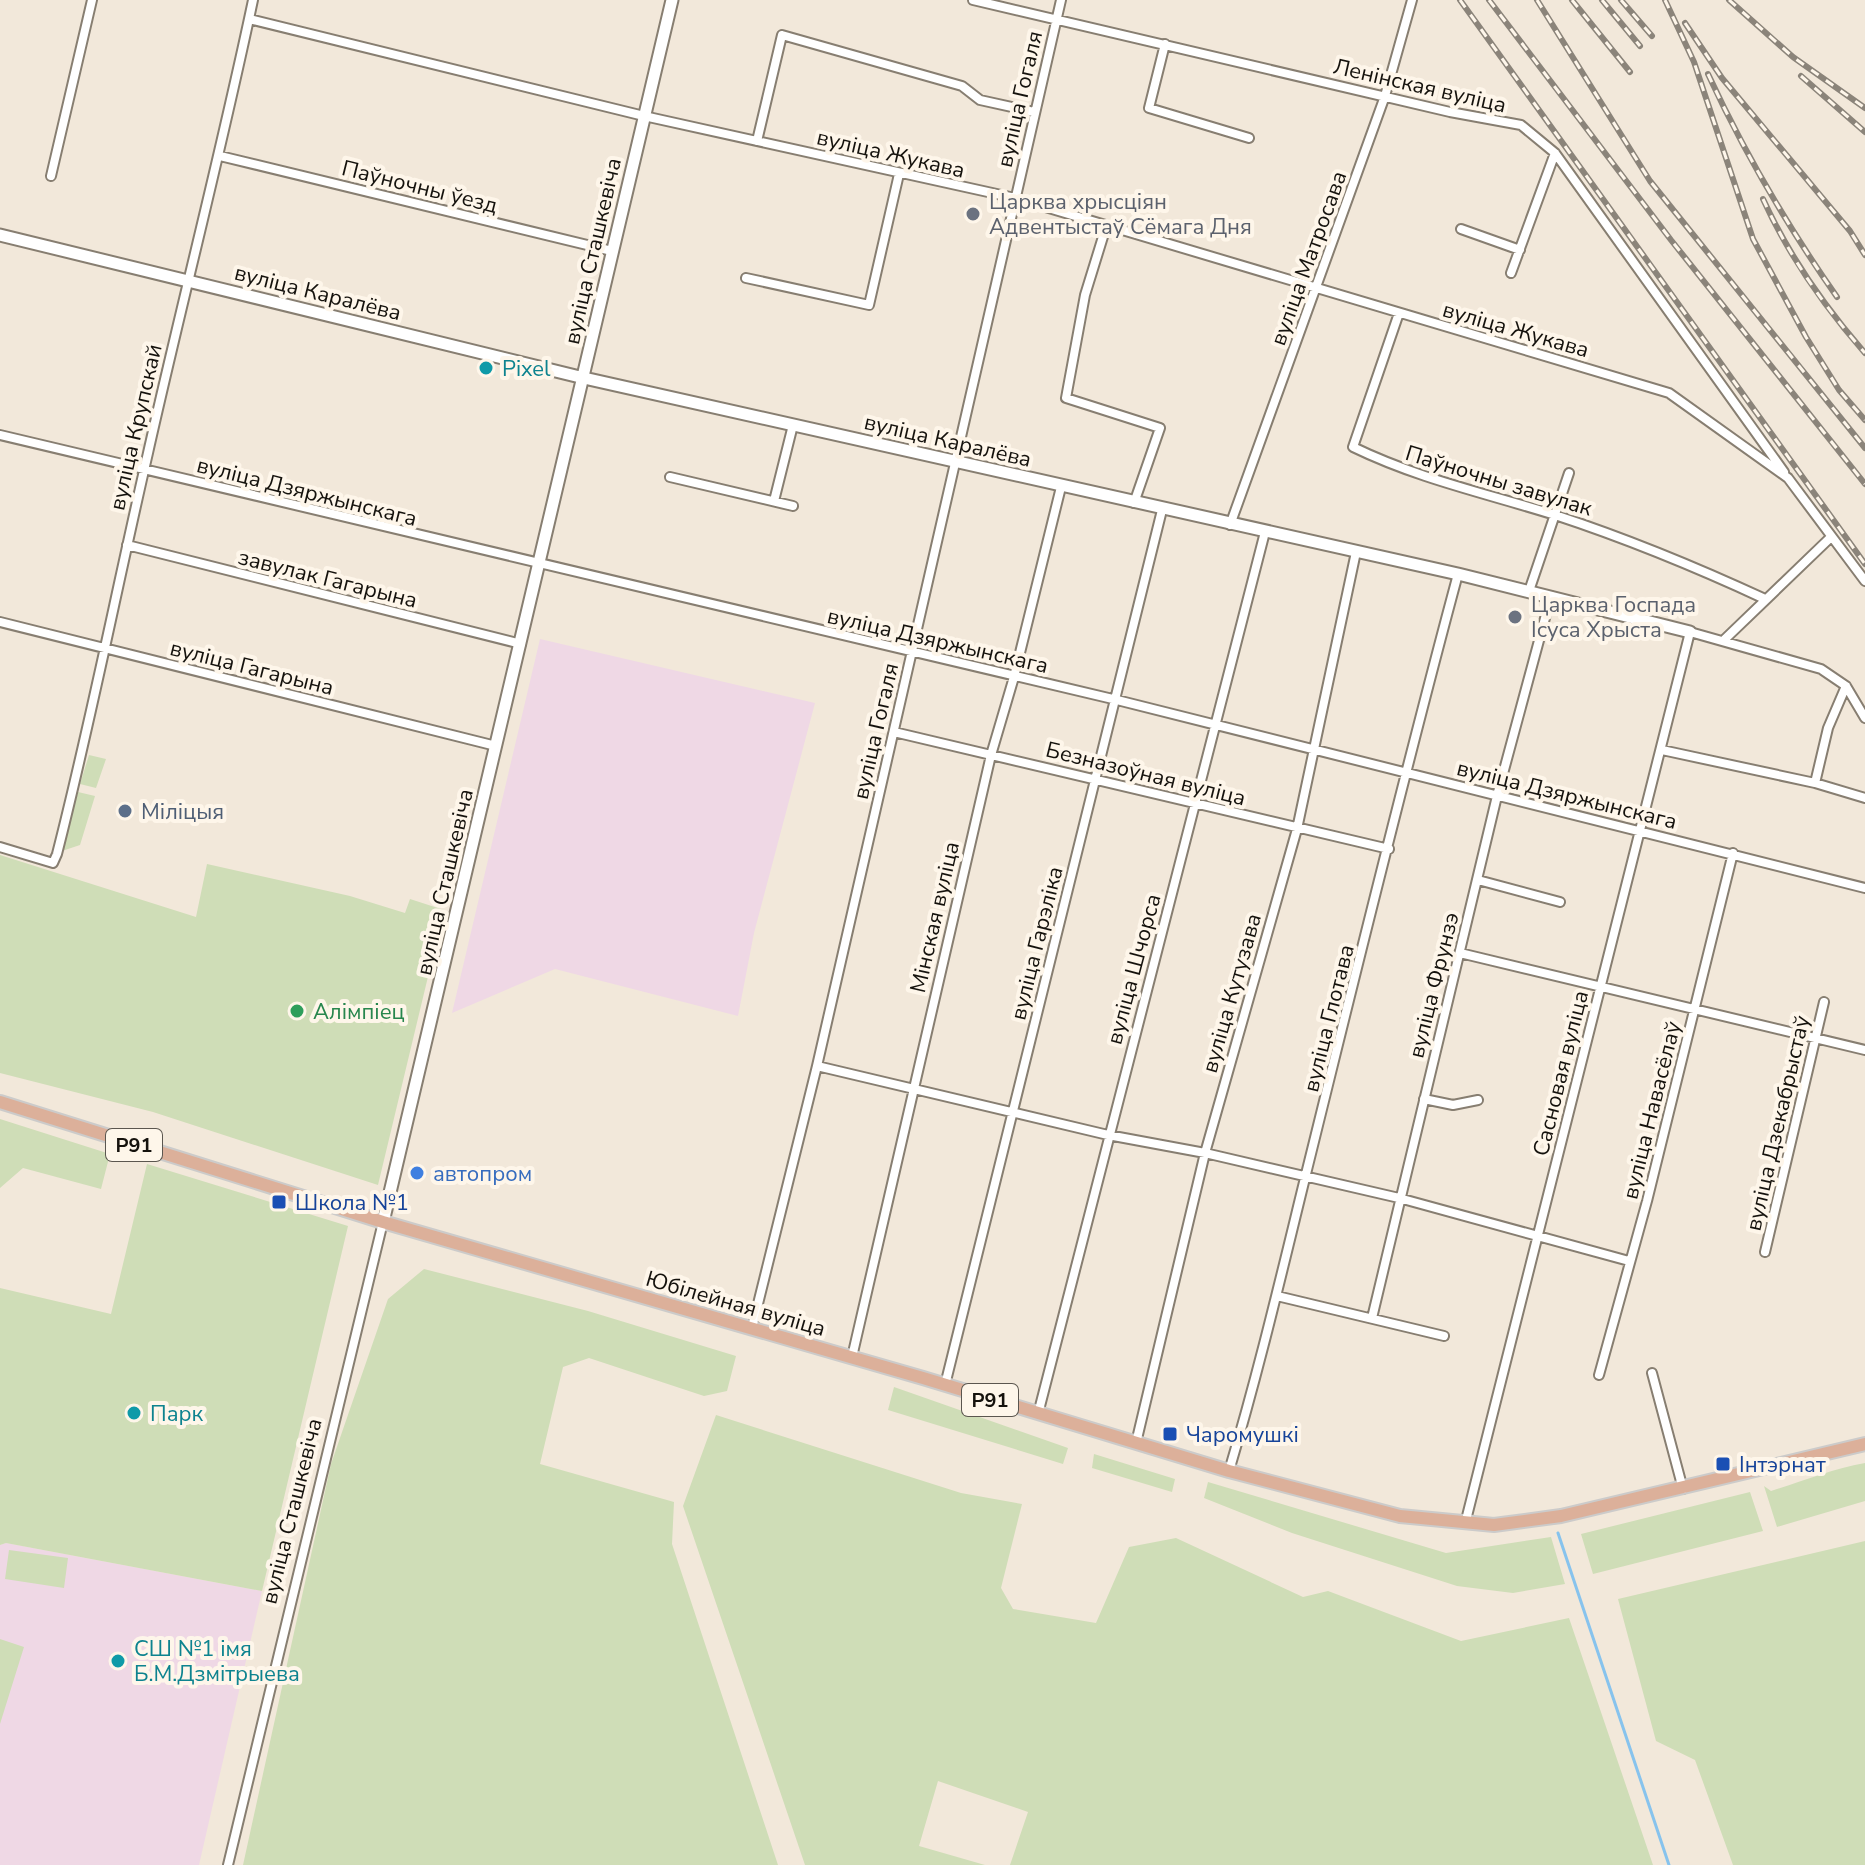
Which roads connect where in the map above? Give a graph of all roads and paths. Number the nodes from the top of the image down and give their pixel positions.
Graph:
1 (92, 0) edge
2 (253, 0) edge
3 (672, 0) edge
4 (973, 0) edge
5 (1061, 0) edge
6 (1412, 0) edge
7 (249, 19) junction
8 (1056, 20) junction
9 (1165, 44) junction
10 (1385, 96) junction
11 (1034, 112) junction
12 (644, 116) junction
13 (1249, 138) dead end
14 (757, 141) junction
15 (1555, 153) junction
16 (220, 156) junction
17 (899, 174) junction
18 (51, 176) dead end
19 (1015, 198) junction
20 (1106, 227) junction
21 (1461, 229) dead end
22 (0, 235) edge
23 (1520, 250) junction
24 (612, 251) junction
25 (1511, 273) dead end
26 (746, 278) dead end
27 (187, 281) junction
28 (1316, 289) junction
29 (1399, 313) junction
30 (584, 378) junction
31 (793, 425) junction
32 (0, 435) edge
33 (955, 460) junction
34 (144, 470) junction
35 (1569, 473) dead end
36 (670, 477) dead end
37 (1788, 478) junction
38 (1061, 487) junction
39 (774, 501) junction
40 (1134, 503) junction
41 (793, 506) dead end
42 (1162, 510) junction
43 (1554, 515) junction
44 (1230, 525) junction
45 (1265, 532) junction
46 (1831, 537) junction
47 (127, 545) junction
48 (1356, 552) junction
49 (540, 565) junction
50 (1458, 574) junction
51 (1865, 581) edge
52 (1529, 591) junction
53 (1551, 596) junction
54 (1765, 599) junction
55 (0, 622) edge
56 (1690, 632) junction
57 (1725, 639) junction
58 (521, 644) junction
59 (103, 649) junction
60 (911, 652) junction
61 (1014, 677) junction
62 (1846, 686) junction
63 (1117, 700) junction
64 (1865, 718) edge
65 (1215, 724) junction
66 (894, 732) junction
67 (496, 746) junction
68 (1315, 750) junction
69 (1662, 750) junction
70 (991, 755) junction
71 (1404, 773) junction
72 (1097, 780) junction
73 (1815, 783) junction
74 (1497, 796) junction
75 (1865, 798) edge
76 (1196, 803) junction
77 (1297, 829) junction
78 (1637, 831) junction
79 (0, 847) edge
80 (1389, 849) junction
81 (1733, 853) junction
82 (1478, 880) junction
83 (1865, 888) edge
84 (1560, 902) dead end
85 (1460, 953) junction
86 (1600, 984) junction
87 (1824, 1002) dead end
88 (1695, 1008) junction
89 (1815, 1039) junction
90 (1865, 1050) edge
91 (817, 1066) junction
92 (912, 1091) junction
93 (1424, 1099) junction
94 (1478, 1100) dead end
95 (0, 1102) edge
96 (1011, 1113) junction
97 (1108, 1135) junction
98 (1205, 1153) junction
99 (1305, 1179) junction
100 (1399, 1198) junction
101 (383, 1222) junction
102 (1538, 1235) junction
103 (1765, 1252) dead end
104 (1629, 1261) junction
105 (1277, 1296) junction
106 (1372, 1318) junction
107 (752, 1328) junction
108 (1444, 1336) dead end
109 (852, 1357) junction
110 (1652, 1373) dead end
111 (1599, 1375) dead end
112 (945, 1385) junction
113 (1038, 1415) junction
114 (1136, 1443) junction
115 (1865, 1444) edge
116 (1229, 1471) junction
117 (1683, 1489) junction
118 (1465, 1524) junction
119 (228, 1865) edge

1 - 18 street
2 - 7 street, вуліца Крупскай
3 - 12 street, вуліца Сташкевіча
4 - 8 street, Ленінская вуліца
5 - 8 street, вуліца Гогаля
6 - 10 street, вуліца Матросава
7 - 12 street, вуліца Жукава
7 - 16 street, вуліца Крупскай
8 - 9 street, Ленінская вуліца
8 - 11 street, вуліца Гогаля
9 - 10 street, Ленінская вуліца
9 - 13 street
10 - 15 street, Ленінская вуліца
10 - 28 street, вуліца Матросава
11 - 14 street
11 - 19 street, вуліца Гогаля
12 - 14 street, вуліца Жукава
12 - 24 street, вуліца Сташкевіча
14 - 17 street, вуліца Жукава
15 - 23 street
15 - 37 street, Ленінская вуліца
16 - 24 street, Паўночны ўезд
16 - 27 street, вуліца Крупскай
17 - 19 street, вуліца Жукава
17 - 26 street
19 - 20 street, вуліца Жукава
19 - 33 street, вуліца Гогаля
20 - 28 street, вуліца Жукава
20 - 40 street
21 - 23 street
22 - 27 street, вуліца Каралёва
23 - 25 street
24 - 30 street, вуліца Сташкевіча
27 - 30 street, вуліца Каралёва
27 - 34 street, вуліца Крупскай
28 - 29 street, вуліца Жукава
28 - 44 street, вуліца Матросава
29 - 37 street, вуліца Жукава
29 - 43 street, Паўночны завулак
30 - 31 street, вуліца Каралёва
30 - 49 street, вуліца Сташкевіча
31 - 33 street, вуліца Каралёва
31 - 39 street
32 - 34 street, вуліца Дзяржынскага
33 - 38 street, вуліца Каралёва
33 - 60 street, вуліца Гогаля
34 - 47 street, вуліца Крупскай
34 - 49 street, вуліца Дзяржынскага
35 - 43 street
36 - 39 street
37 - 46 street, вуліца Жукава
38 - 40 street, вуліца Каралёва
38 - 61 street, Мінская вуліца
39 - 41 street
40 - 42 street, вуліца Каралёва
42 - 44 street, вуліца Каралёва
42 - 63 street, вуліца Гарэліка
43 - 52 street
43 - 54 street, Паўночны завулак
44 - 45 street, вуліца Каралёва
45 - 48 street, вуліца Каралёва
45 - 65 street, вуліца Шчорса
46 - 51 street, вуліца Жукава
46 - 54 street
47 - 58 street, завулак Гагарына
47 - 59 street, вуліца Крупскай
48 - 50 street, вуліца Каралёва
48 - 68 street, вуліца Кутузава
49 - 58 street, вуліца Сташкевіча
49 - 60 street, вуліца Дзяржынскага
50 - 52 street, вуліца Каралёва
50 - 71 street, вуліца Глотава
52 - 53 street, вуліца Каралёва
53 - 56 street, вуліца Каралёва
53 - 74 street, вуліца Фрунзэ
54 - 57 street
55 - 59 street, вуліца Гагарына
56 - 57 street, вуліца Каралёва
56 - 69 street, Сасновая вуліца
57 - 62 street, вуліца Каралёва
58 - 67 street, вуліца Сташкевіча
59 - 67 street, вуліца Гагарына
59 - 79 street, вуліца Крупскай
60 - 61 street, вуліца Дзяржынскага
60 - 66 street, вуліца Гогаля
61 - 63 street, вуліца Дзяржынскага
61 - 70 street, Мінская вуліца
62 - 64 street, вуліца Каралёва
62 - 73 street
63 - 65 street, вуліца Дзяржынскага
63 - 72 street, вуліца Гарэліка
65 - 68 street, вуліца Дзяржынскага
65 - 76 street, вуліца Шчорса
66 - 70 street, Безназоўная вуліца
66 - 91 street, вуліца Гогаля
67 - 101 street, вуліца Сташкевіча
68 - 71 street, вуліца Дзяржынскага
68 - 77 street, вуліца Кутузава
69 - 73 street
69 - 78 street, Сасновая вуліца
70 - 72 street, Безназоўная вуліца
70 - 92 street, Мінская вуліца
71 - 74 street, вуліца Дзяржынскага
71 - 80 street, вуліца Глотава
72 - 76 street, Безназоўная вуліца
72 - 96 street, вуліца Гарэліка
73 - 75 street
74 - 78 street, вуліца Дзяржынскага
74 - 82 street, вуліца Фрунзэ
76 - 77 street, Безназоўная вуліца
76 - 97 street, вуліца Шчорса
77 - 80 street, Безназоўная вуліца
77 - 98 street, вуліца Кутузава
78 - 81 street, вуліца Дзяржынскага
78 - 86 street, Сасновая вуліца
80 - 99 street, вуліца Глотава
81 - 83 street, вуліца Дзяржынскага
81 - 88 street, вуліца Навасёлаў
82 - 84 street
82 - 85 street, вуліца Фрунзэ
85 - 86 street
85 - 93 street, вуліца Фрунзэ
86 - 88 street
86 - 102 street, Сасновая вуліца
87 - 89 street, вуліца Дзекабрыстаў
88 - 89 street
88 - 104 street, вуліца Навасёлаў
89 - 90 street
89 - 103 street, вуліца Дзекабрыстаў
91 - 92 street
91 - 107 street, вуліца Гогаля
92 - 96 street
92 - 109 street, Мінская вуліца
93 - 94 street
93 - 100 street, вуліца Фрунзэ
95 - 101 main road, Юбілейная вуліца / Р91
96 - 97 street
96 - 112 street, вуліца Гарэліка
97 - 98 street
97 - 113 street, вуліца Шчорса
98 - 99 street
98 - 114 street, вуліца Кутузава
99 - 100 street
99 - 105 street, вуліца Глотава
100 - 102 street
100 - 106 street, вуліца Фрунзэ
101 - 107 main road, Юбілейная вуліца / Р91
101 - 119 street, вуліца Сташкевіча
102 - 104 street
102 - 118 street, Сасновая вуліца
104 - 111 street, вуліца Навасёлаў
105 - 106 street
105 - 116 street, вуліца Глотава
106 - 108 street
107 - 109 main road, Юбілейная вуліца / Р91
109 - 112 main road, Юбілейная вуліца / Р91
110 - 117 street
112 - 113 main road, Юбілейная вуліца / Р91
113 - 114 main road, Юбілейная вуліца / Р91
114 - 116 main road, Юбілейная вуліца / Р91
115 - 117 main road, Р91
116 - 118 main road, Юбілейная вуліца / Р91
117 - 118 main road, Р91

